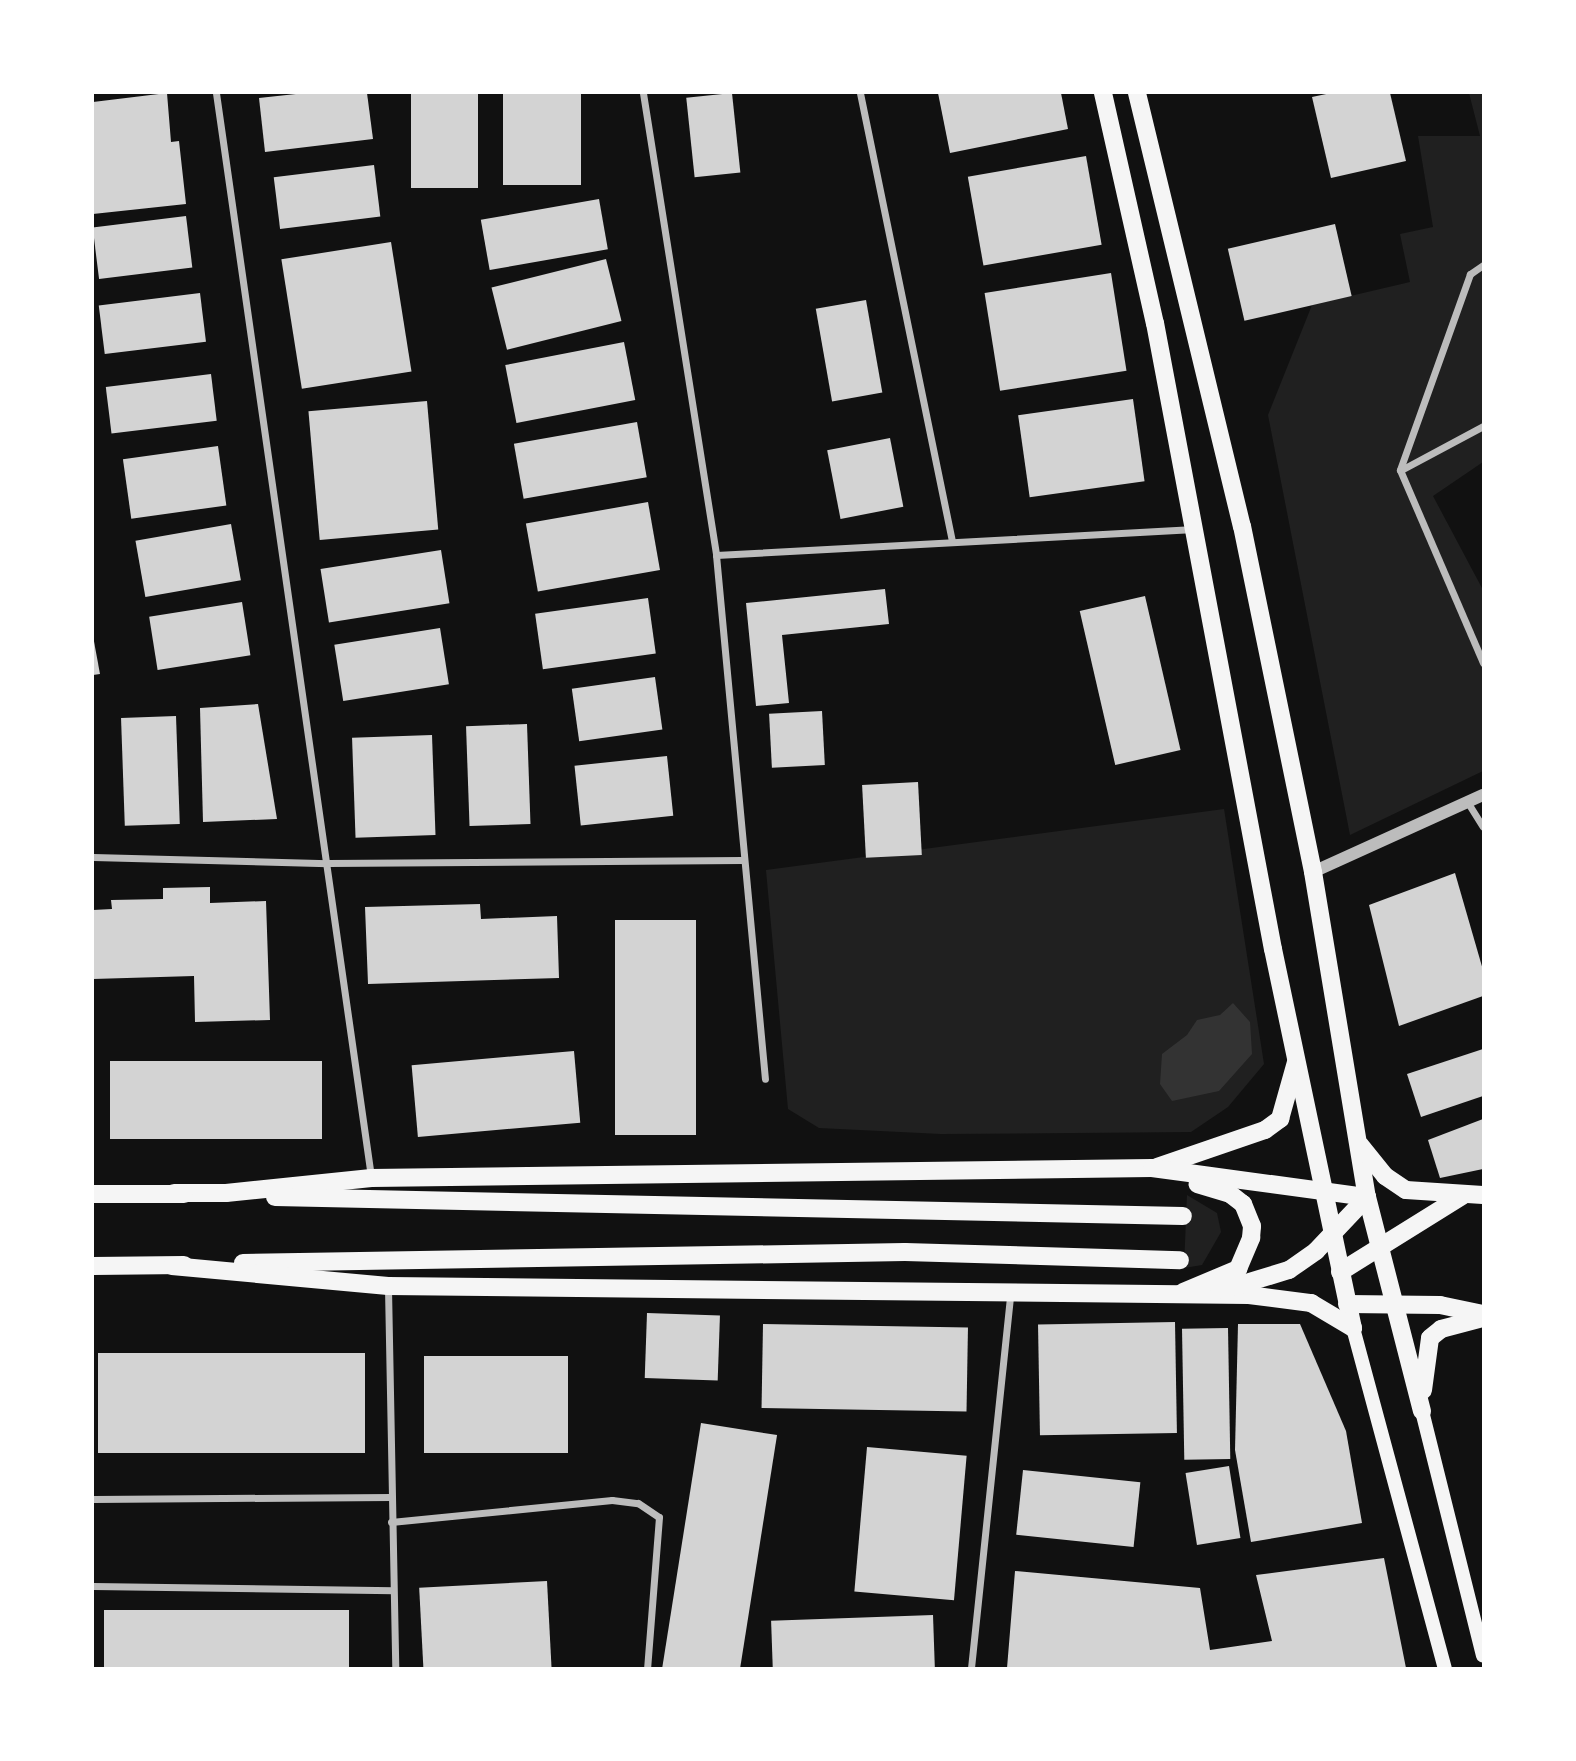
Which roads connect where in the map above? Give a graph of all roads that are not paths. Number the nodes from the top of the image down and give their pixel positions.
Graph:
1 (216, 93) edge
2 (643, 93) edge
3 (860, 93) edge
4 (1102, 93) edge
5 (1137, 93) edge
6 (1483, 265) edge
7 (1483, 426) edge
8 (1400, 470) junction
9 (1195, 528) junction
10 (952, 542) junction
11 (716, 555) junction
12 (1483, 663) edge
13 (1483, 795) edge
14 (1468, 803) junction
15 (1483, 827) edge
16 (93, 857) edge
17 (742, 860) junction
18 (328, 863) junction
19 (1313, 872) junction
20 (1297, 1055) junction
21 (765, 1079) dead end
22 (1357, 1143) junction
23 (1152, 1168) junction
24 (371, 1178) junction
25 (174, 1193) junction
26 (93, 1194) edge
27 (1327, 1194) junction
28 (1483, 1195) edge
29 (1462, 1196) junction
30 (1367, 1197) junction
31 (1183, 1216) dead end
32 (1332, 1236) junction
33 (1379, 1251) junction
34 (1180, 1260) dead end
35 (93, 1266) edge
36 (172, 1266) junction
37 (1340, 1272) junction
38 (388, 1286) junction
39 (1010, 1296) junction
40 (1171, 1296) junction
41 (1206, 1296) junction
42 (1347, 1304) junction
43 (1395, 1306) junction
44 (1483, 1316) edge
45 (1353, 1328) junction
46 (1422, 1411) junction
47 (391, 1497) junction
48 (93, 1499) edge
49 (391, 1522) junction
50 (93, 1586) edge
51 (393, 1590) junction
52 (1483, 1655) edge
53 (394, 1668) edge
54 (647, 1668) edge
55 (971, 1668) edge
56 (1444, 1668) edge

1 - 18 street
2 - 11 street
3 - 10 street
4 - 9 main road
5 - 19 main road
6 - 8 street
7 - 8 street
8 - 12 street
9 - 10 street
9 - 20 main road
10 - 11 street
11 - 17 street
13 - 14 street
14 - 15 street
14 - 19 street
16 - 18 street
17 - 18 street
17 - 21 street
18 - 24 street
19 - 22 main road
20 - 23 main road
20 - 27 main road
22 - 29 main road
22 - 30 main road
23 - 24 main road
23 - 27 main road
23 - 40 main road
24 - 25 main road
25 - 26 main road
25 - 31 main road
27 - 30 main road
27 - 32 main road
28 - 29 main road
29 - 33 main road
30 - 32 main road
30 - 33 main road
32 - 37 main road
32 - 41 main road
33 - 37 main road
33 - 43 main road
34 - 36 main road
35 - 36 main road
36 - 38 main road
37 - 42 main road
38 - 39 main road
38 - 47 street
39 - 40 main road
39 - 55 street
40 - 41 main road
41 - 45 main road
42 - 43 main road
42 - 45 main road
43 - 44 main road
43 - 46 main road
44 - 46 main road
45 - 56 main road
46 - 52 main road
47 - 48 street
47 - 49 street
49 - 51 street
49 - 54 street
50 - 51 street
51 - 53 street

